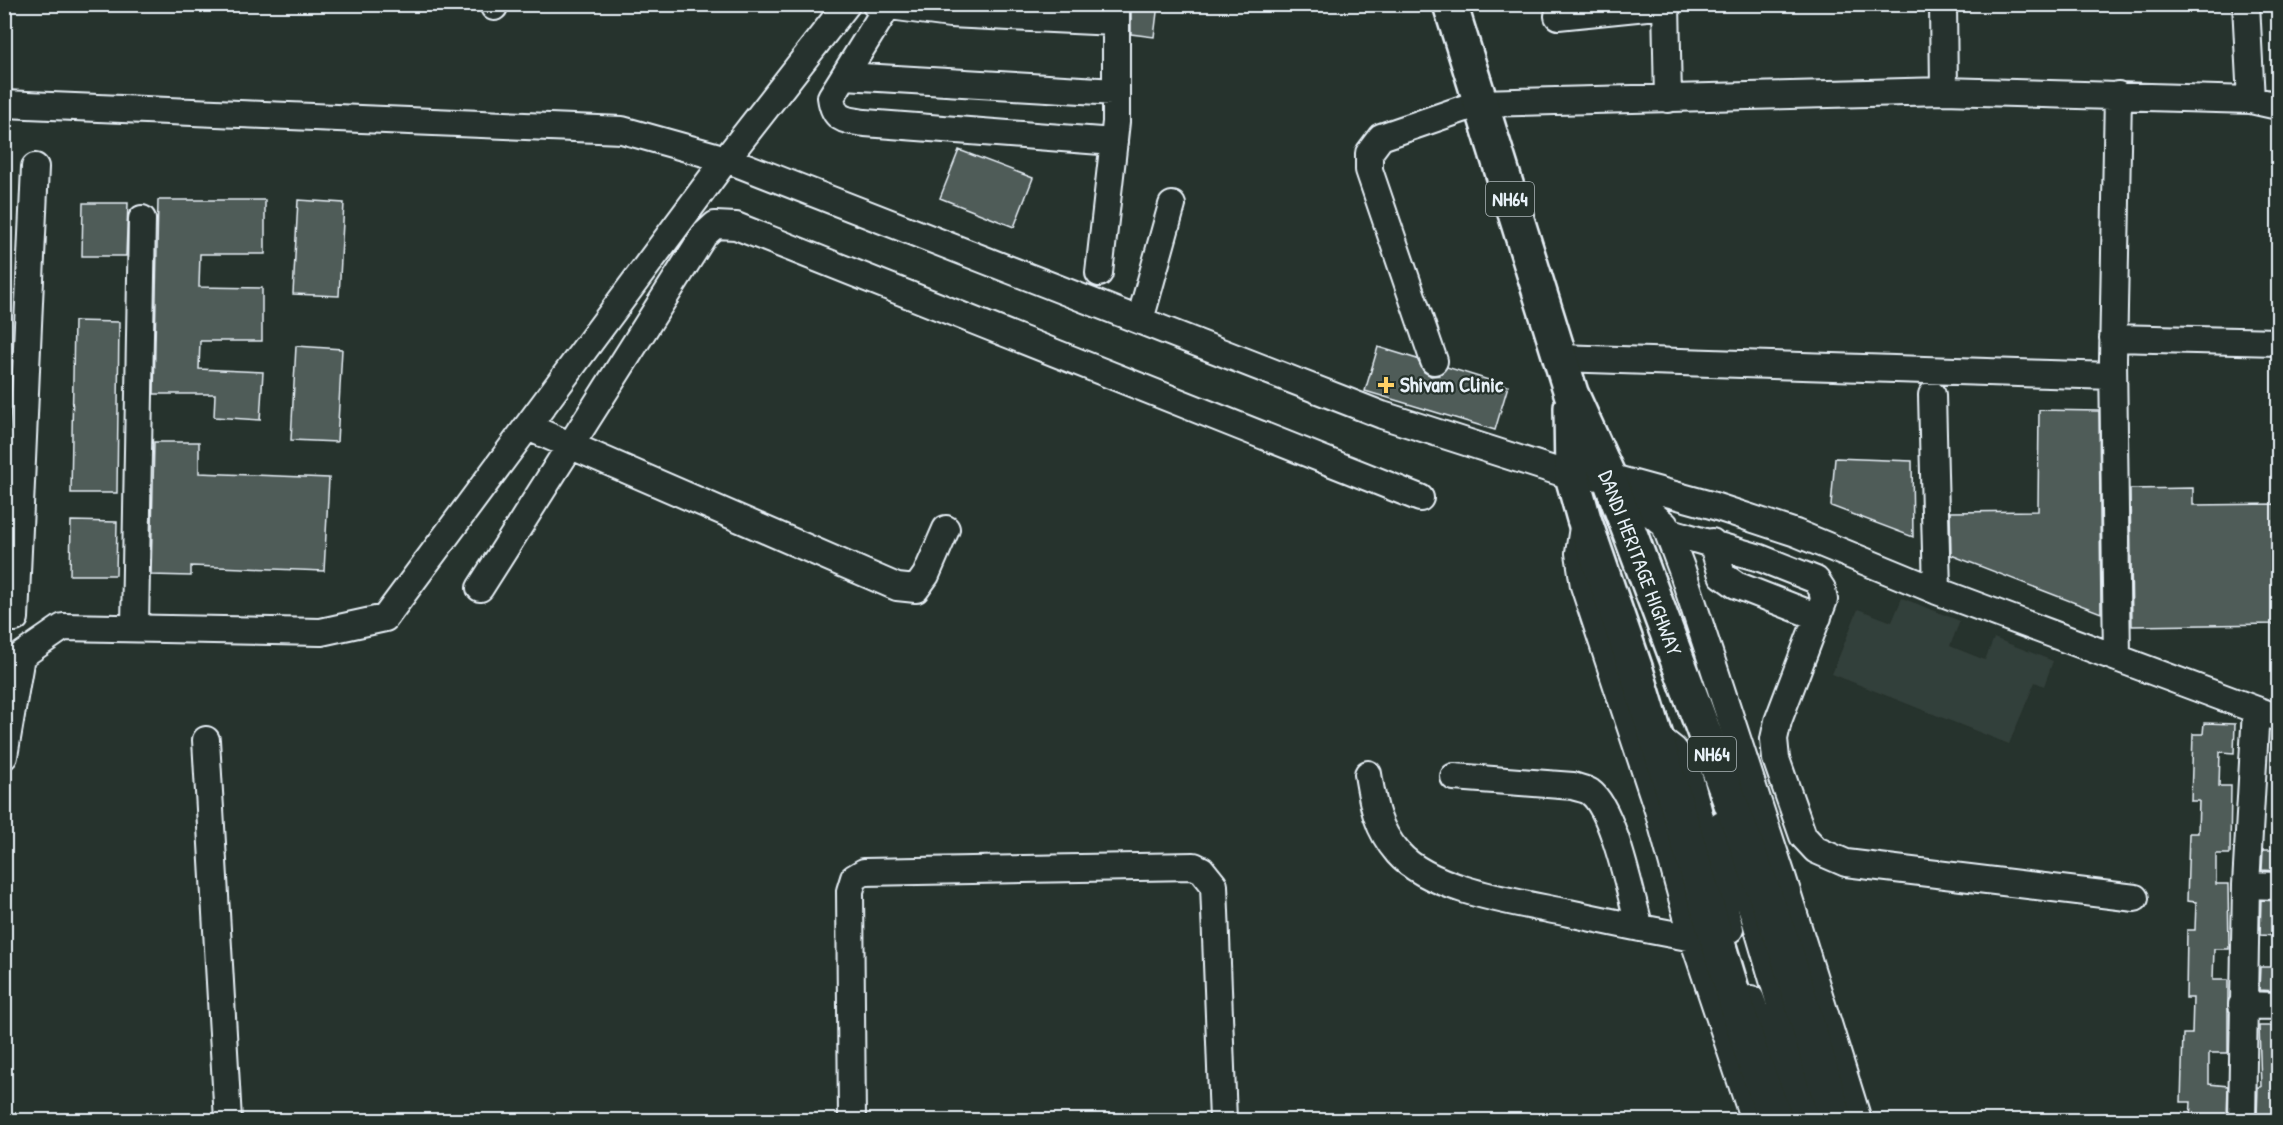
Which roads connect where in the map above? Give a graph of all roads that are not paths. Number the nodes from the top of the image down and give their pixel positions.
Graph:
1 (847, 4) edge
2 (1450, 4) edge
3 (1943, 4) edge
4 (2246, 4) edge
5 (1666, 5) edge
6 (881, 6) edge
7 (1116, 13) edge
8 (1558, 16) dead end
9 (845, 76) junction
10 (1944, 90) junction
11 (1116, 92) junction
12 (2118, 95) junction
13 (1668, 99) junction
14 (2251, 100) junction
15 (1480, 103) junction
16 (4, 104) edge
17 (2278, 106) edge
18 (1114, 142) junction
19 (726, 159) junction
20 (35, 166) dead end
21 (1172, 205) dead end
22 (142, 219) dead end
23 (1099, 273) dead end
24 (1140, 320) junction
25 (16, 323) edge
26 (2113, 338) junction
27 (2278, 342) edge
28 (1559, 358) junction
29 (1434, 361) dead end
30 (2113, 376) junction
31 (1571, 393) junction
32 (1932, 395) dead end
33 (528, 427) junction
34 (570, 445) junction
35 (1572, 476) junction
36 (1614, 491) junction
37 (1420, 498) dead end
38 (1584, 519) junction
39 (946, 529) dead end
40 (1667, 531) junction
41 (1712, 542) junction
42 (1644, 571) junction
43 (480, 588) dead end
44 (1937, 591) junction
45 (10, 617) edge
46 (1818, 617) junction
47 (63, 627) junction
48 (135, 627) junction
49 (2116, 658) junction
50 (2267, 714) edge
51 (1655, 735) junction
52 (206, 740) dead end
53 (4, 756) edge
54 (1368, 774) dead end
55 (1454, 777) dead end
56 (2246, 885) junction
57 (2278, 886) edge
58 (2135, 898) dead end
59 (1640, 928) junction
60 (1705, 939) junction
61 (2242, 1005) junction
62 (2278, 1006) edge
63 (228, 1120) edge
64 (852, 1120) edge
65 (1223, 1120) edge
66 (1754, 1120) edge
67 (1776, 1120) edge
68 (1793, 1120) edge
69 (1814, 1120) edge
70 (1836, 1120) edge
71 (1858, 1120) edge
72 (2242, 1120) edge

1 - 19 street
2 - 15 highway, DANDI HERITAGE HIGHWAY / NH64
3 - 10 street
4 - 14 street
5 - 8 street
5 - 13 street
6 - 7 street
6 - 9 street
7 - 11 street
9 - 11 street
9 - 18 street
10 - 12 street
10 - 13 street
11 - 18 street
12 - 14 street
12 - 26 street
13 - 15 street
14 - 17 street
15 - 28 highway, DANDI HERITAGE HIGHWAY / NH64
15 - 29 street
16 - 19 street
18 - 23 street
19 - 24 street
19 - 33 street
20 - 25 street
21 - 24 street
22 - 48 street
24 - 35 street
25 - 45 street
26 - 27 street
26 - 30 street
28 - 30 street
28 - 31 highway, DANDI HERITAGE HIGHWAY / NH64
30 - 49 street
31 - 35 highway, NH64
31 - 36 highway, DANDI HERITAGE HIGHWAY / NH64
32 - 44 street
33 - 34 street
33 - 48 street
34 - 37 street
34 - 39 street
34 - 43 street
35 - 36 street
35 - 38 highway, NH64
36 - 40 street
36 - 42 highway, DANDI HERITAGE HIGHWAY / NH64
36 - 44 street
38 - 51 highway, NH64
38 - 60 street
40 - 41 street
40 - 71 street
41 - 46 street
41 - 46 street
42 - 69 street
42 - 70 highway, DANDI HERITAGE HIGHWAY / NH64
44 - 49 street
45 - 47 street
46 - 58 street
47 - 48 street
47 - 53 street
49 - 50 street
50 - 56 street
51 - 60 highway, NH64
51 - 68 street
52 - 63 street
54 - 59 street
55 - 59 street
56 - 57 street
56 - 61 street
59 - 60 street
60 - 66 street
60 - 67 highway, NH64
61 - 62 street
61 - 72 street
64 - 65 street

